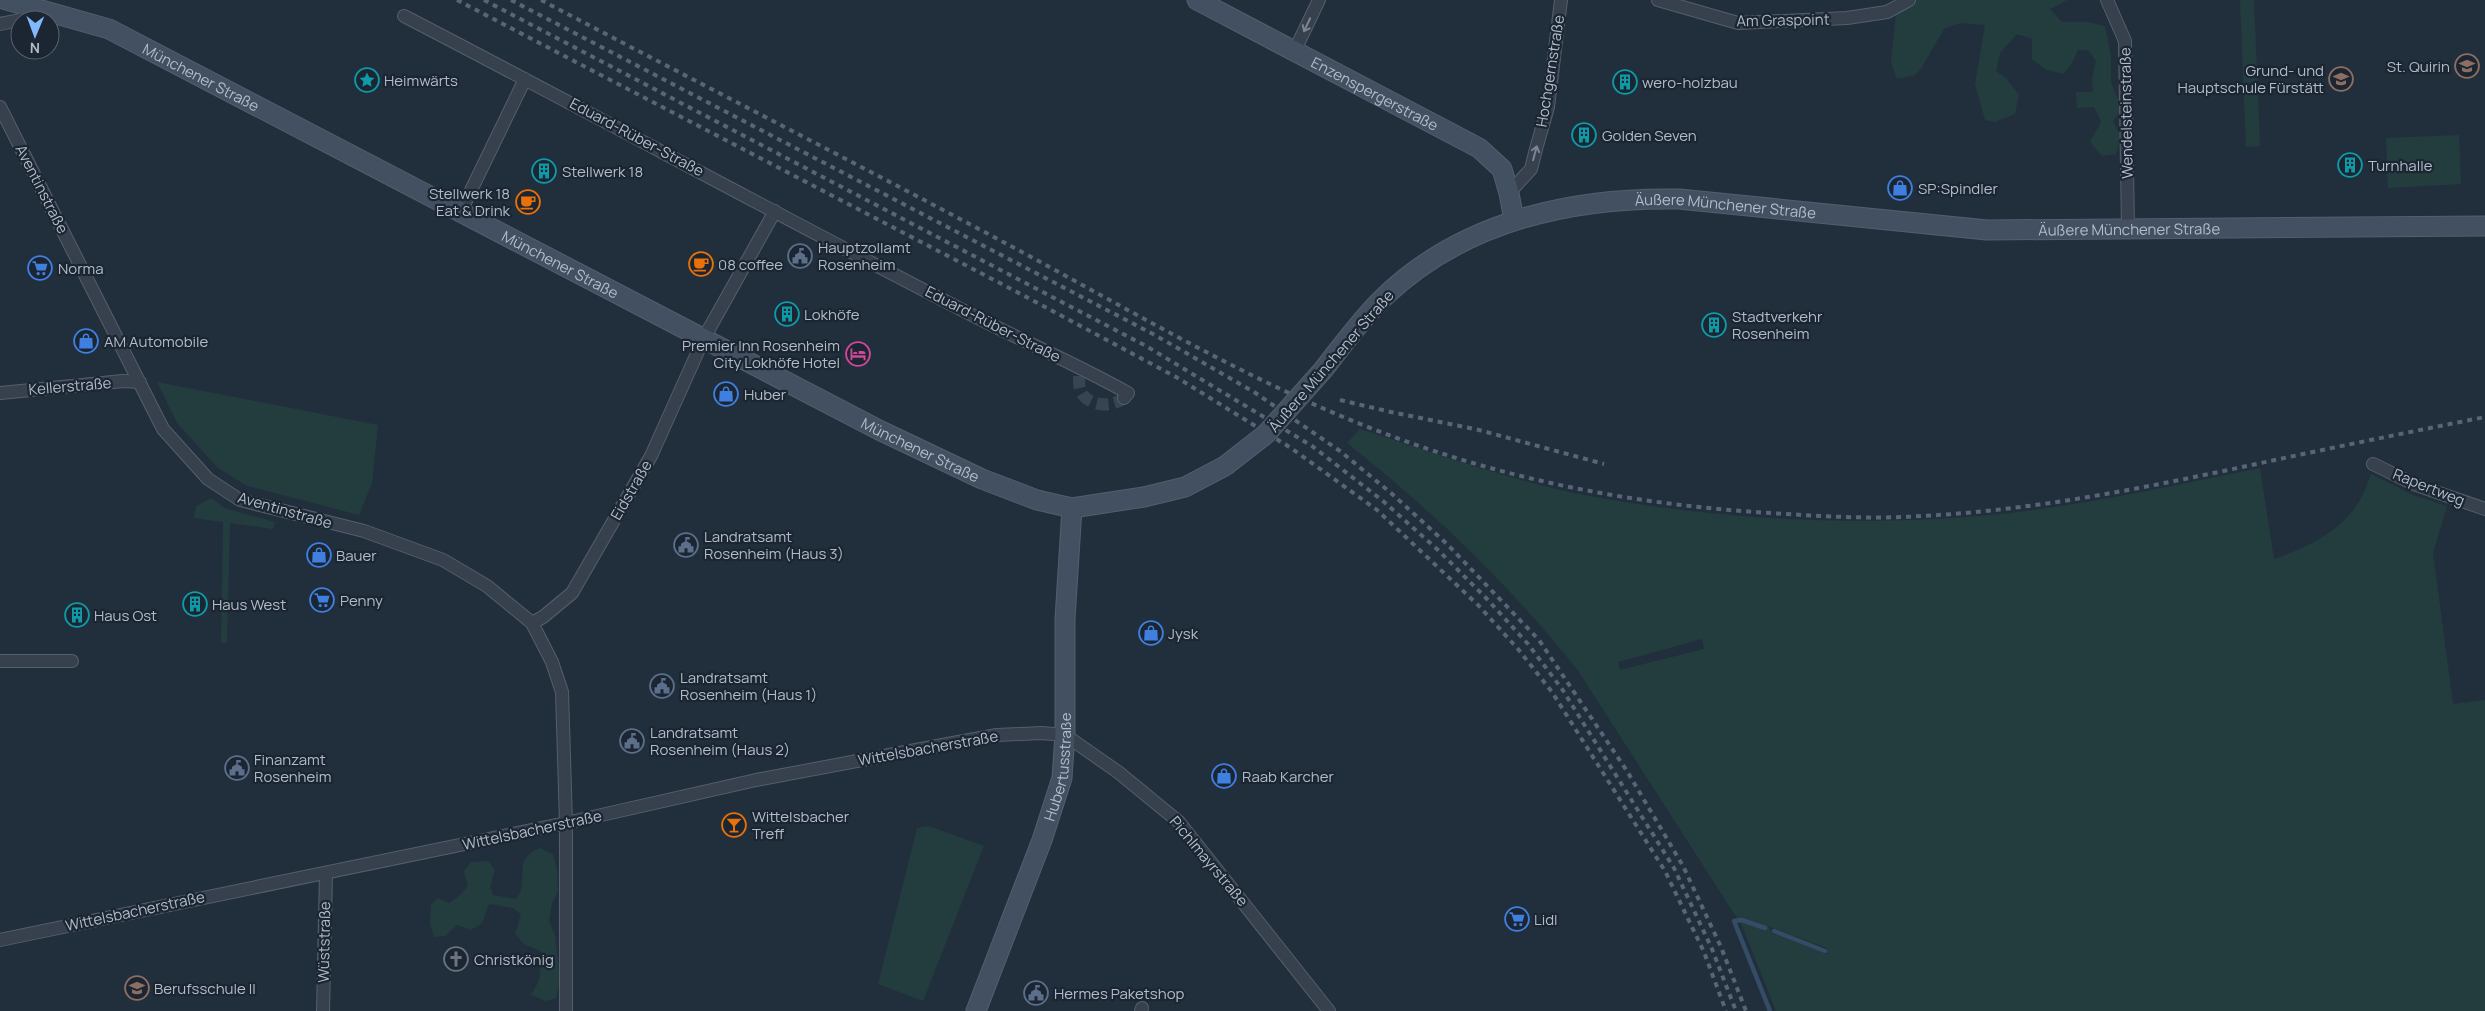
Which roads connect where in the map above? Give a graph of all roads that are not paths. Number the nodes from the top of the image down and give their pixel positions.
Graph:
1 (6, 0) edge
2 (1197, 0) edge
3 (1319, 0) edge
4 (1561, 0) edge
5 (1658, 0) edge
6 (1909, 0) edge
7 (2107, 0) edge
8 (38, 10) edge
9 (60, 16) edge
10 (404, 16) dead end
11 (1295, 50) junction
12 (525, 79) junction
13 (0, 107) edge
14 (1509, 193) junction
15 (461, 210) junction
16 (774, 211) junction
17 (1514, 220) junction
18 (2485, 226) edge
19 (2128, 229) junction
20 (704, 338) junction
21 (140, 382) junction
22 (0, 393) edge
23 (1124, 398) dead end
24 (2373, 464) dead end
25 (1072, 508) junction
26 (2485, 509) edge
27 (532, 622) junction
28 (0, 661) edge
29 (72, 661) dead end
30 (1065, 736) junction
31 (566, 823) junction
32 (326, 874) junction
33 (0, 940) edge
34 (323, 1011) edge
35 (566, 1011) edge
36 (976, 1011) edge
37 (1329, 1011) edge

1 - 8 main road, Münchener Straße
2 - 11 main road, Enzenspergerstraße
3 -> 11 street
14 -> 4 street, Hochgernstraße
5 - 6 street, Am Graspoint
7 - 19 street, Wendelsteinstraße
9 - 15 main road, Münchener Straße
10 - 12 street, Eduard-Rüber-Straße
11 - 14 main road, Enzenspergerstraße
12 - 15 street
12 - 16 street, Eduard-Rüber-Straße
13 - 21 street, Aventinstraße
14 - 17 main road, Enzenspergerstraße
15 - 20 main road, Münchener Straße
16 - 20 street
16 - 23 street, Eduard-Rüber-Straße
17 - 19 main road, Äußere Münchener Straße
17 - 25 main road, Äußere Münchener Straße, bridge
18 - 19 main road, Äußere Münchener Straße
20 - 25 main road, Münchener Straße
20 - 27 street, Eidstraße
21 - 22 street, Kellerstraße
21 - 27 street, Aventinstraße
24 - 26 street, Rapertweg
25 - 30 main road, Hubertusstraße
27 - 31 street, Aventinstraße
28 - 29 street
30 - 31 street, Wittelsbacherstraße
30 - 36 main road, Hubertusstraße
30 - 37 street, Pichlmayrstraße
31 - 32 street, Wittelsbacherstraße
31 - 35 street, Aventinstraße
32 - 33 street, Wittelsbacherstraße
32 - 34 street, Wüststraße

